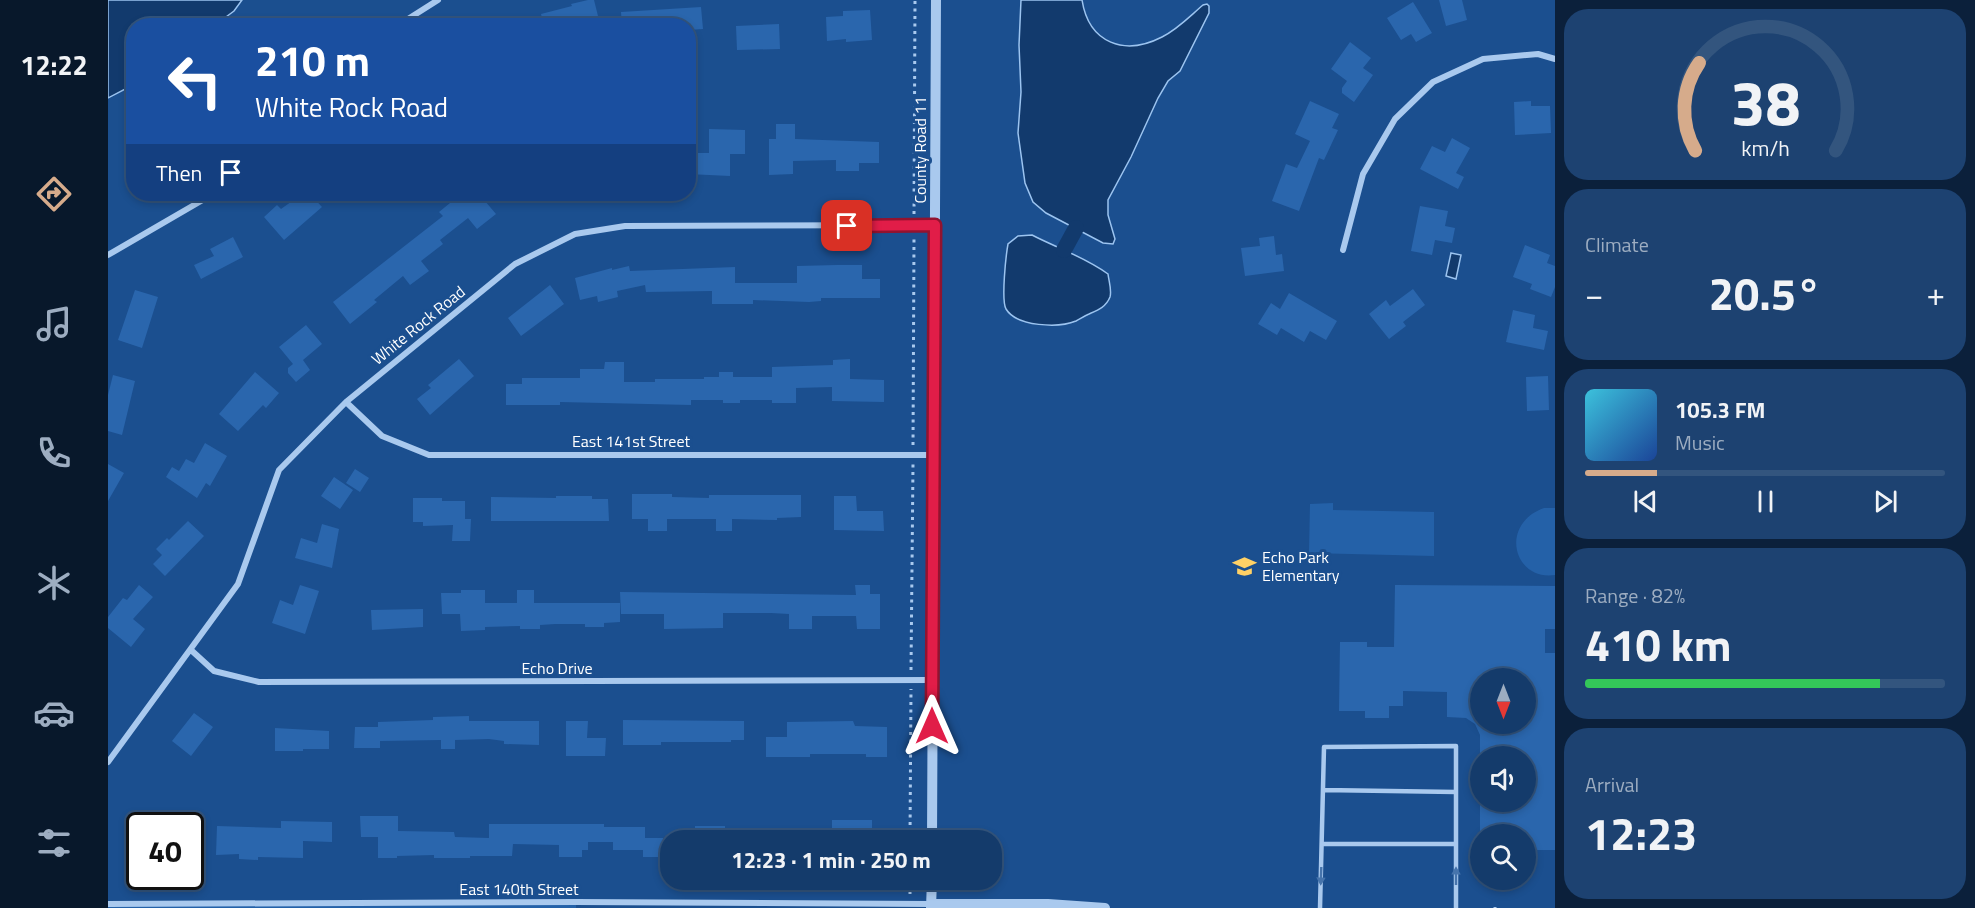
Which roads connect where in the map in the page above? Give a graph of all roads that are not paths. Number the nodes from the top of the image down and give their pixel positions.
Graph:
1 (438, 0) edge
2 (936, 0) edge
3 (410, 18) edge
4 (1555, 58) edge
5 (201, 201) edge
6 (935, 225) junction
7 (1343, 250) dead end
8 (108, 255) edge
9 (346, 402) junction
10 (933, 455) junction
11 (191, 650) junction
12 (932, 680) junction
13 (108, 762) edge
14 (1323, 790) junction
15 (1456, 792) junction
16 (932, 830) edge
17 (1322, 844) junction
18 (1456, 844) junction
19 (932, 890) edge
20 (108, 904) edge
21 (358, 905) edge
22 (517, 905) edge
23 (931, 906) edge
24 (1105, 908) edge
25 (1320, 908) edge
26 (1456, 908) edge

1 - 3 street
2 - 6 street, County Road 11
4 - 7 street
5 - 8 street
6 - 9 street, White Rock Road
6 - 10 street, County Road 11
9 - 10 street, East 141st Street
9 - 11 street, White Rock Road
10 - 12 street, County Road 11
11 - 12 street, Echo Drive
11 - 13 street, White Rock Road
12 - 16 street, County Road 11
14 - 15 lane
14 - 15 lane
14 - 17 lane
15 - 18 lane
17 - 18 lane
17 -> 25 lane
26 -> 18 lane
19 - 23 street
20 - 21 street, East 140th Street
21 - 22 street, East 140th Street
22 - 23 street, East 140th Street
23 - 24 street

